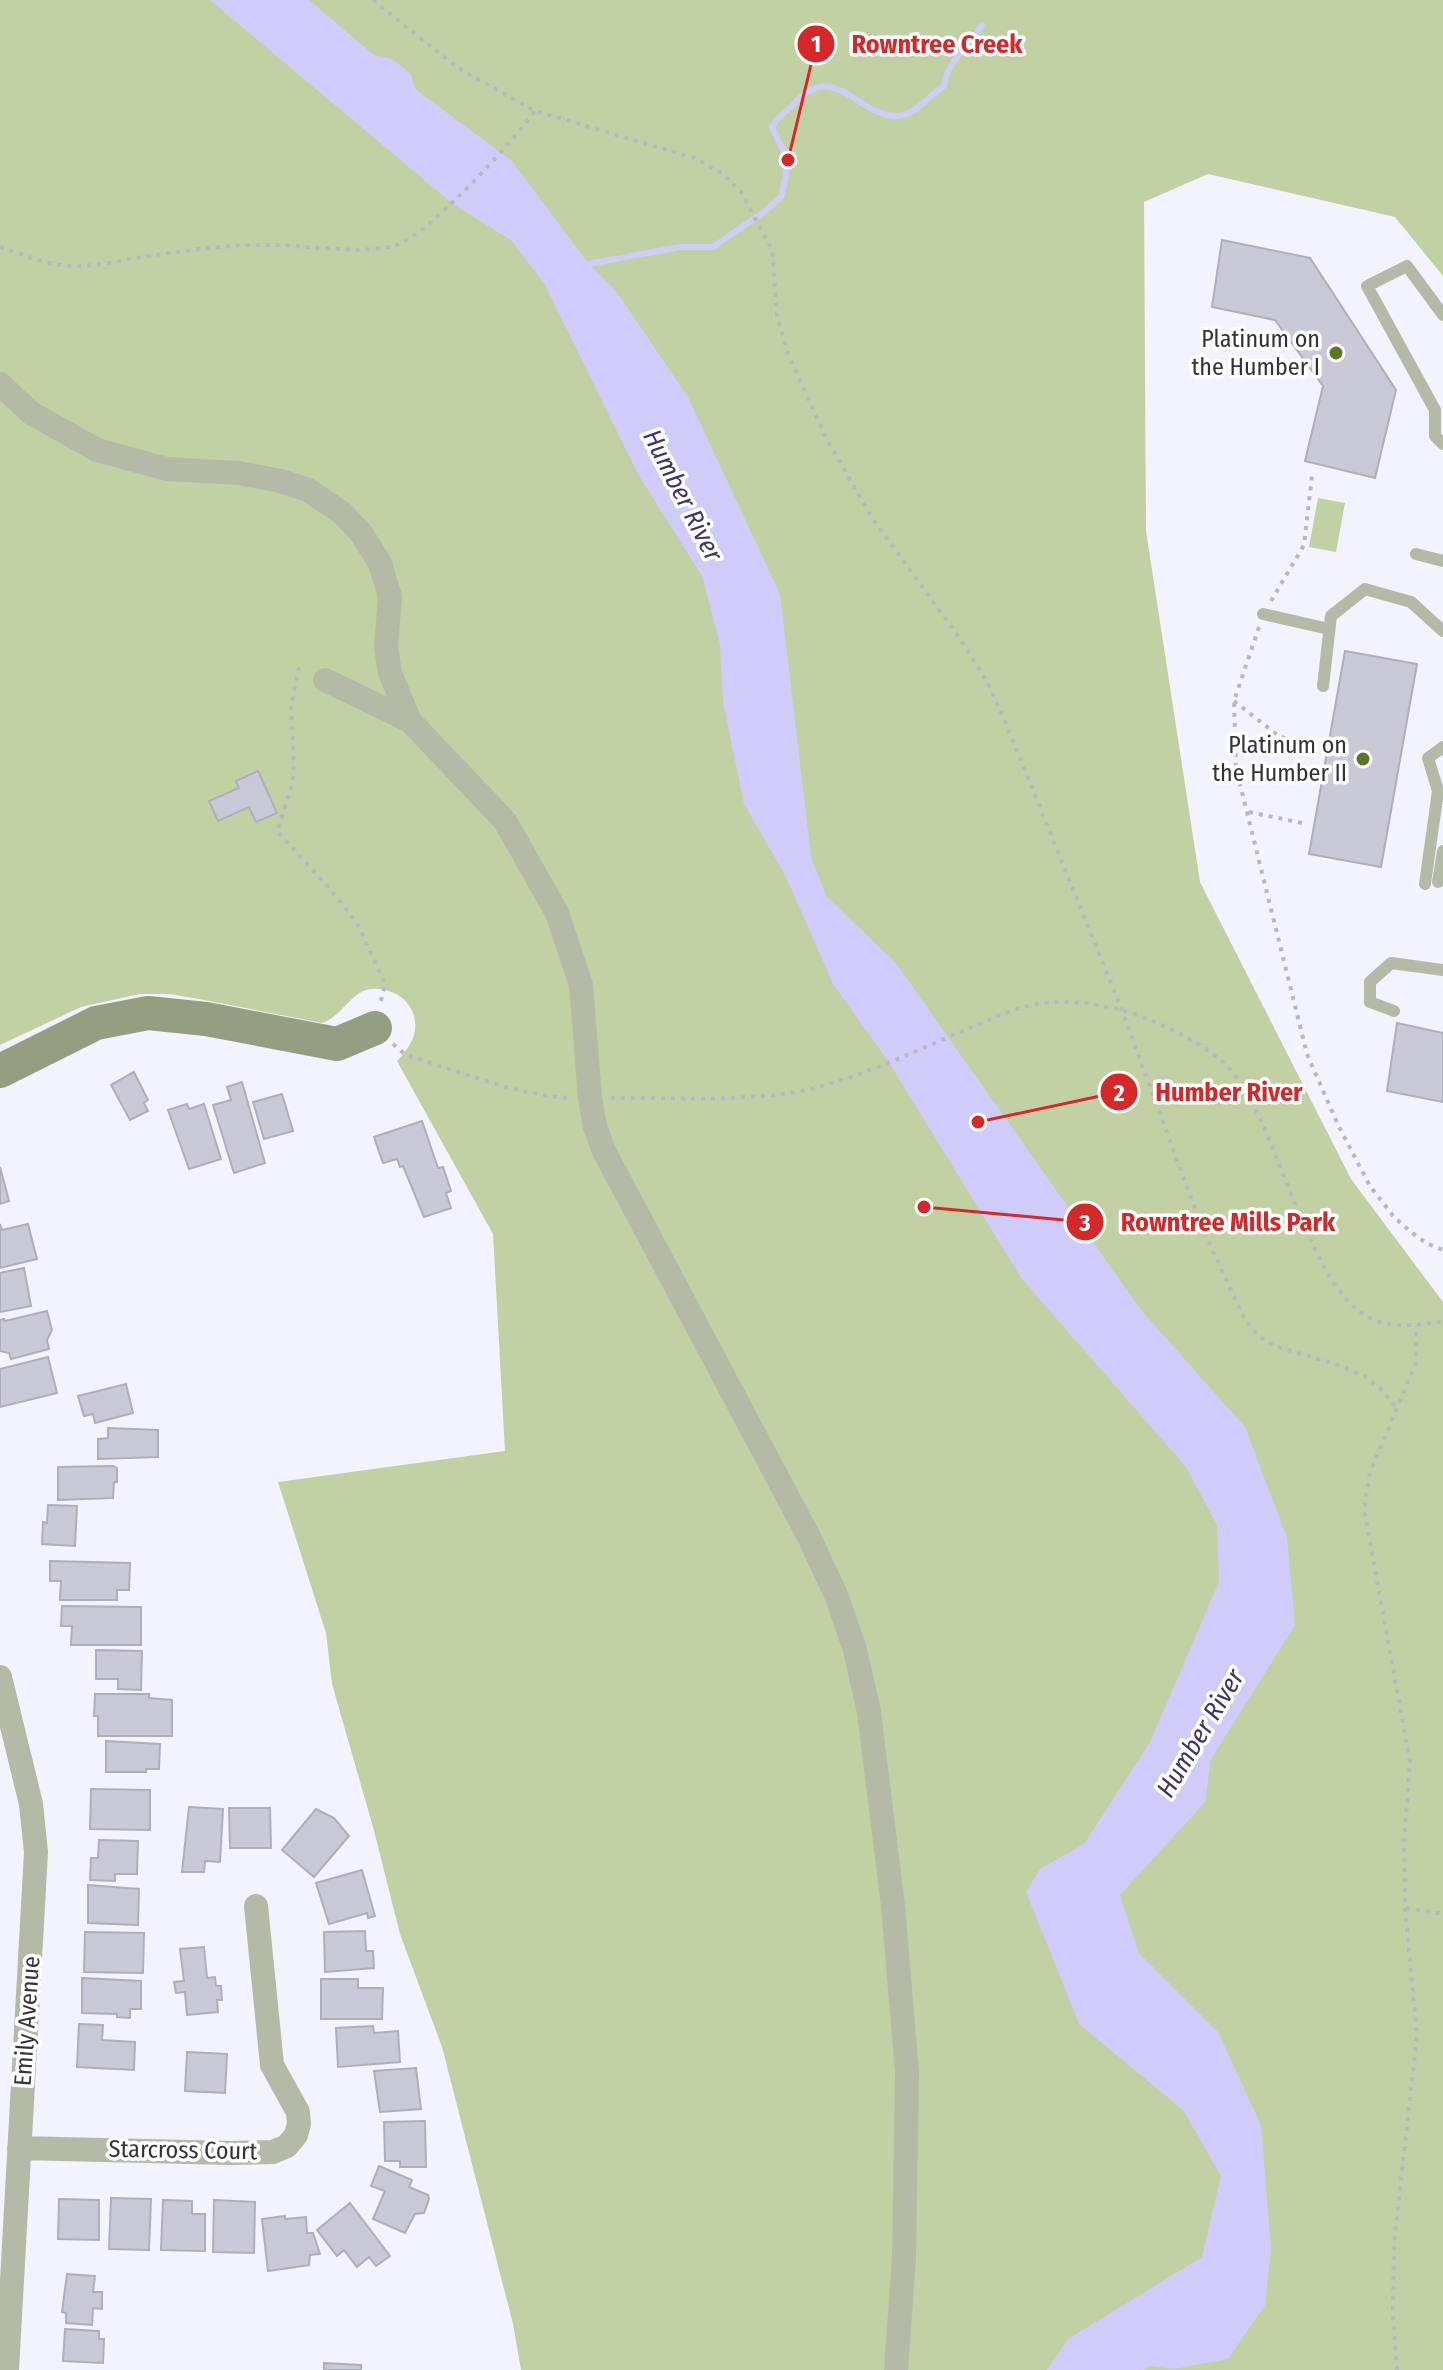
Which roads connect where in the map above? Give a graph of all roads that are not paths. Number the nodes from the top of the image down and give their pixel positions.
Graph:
1 (1443, 315) edge
2 (0, 384) edge
3 (1443, 444) edge
4 (1416, 554) dead end
5 (1443, 561) edge
6 (1263, 614) road end
7 (1329, 629) junction
8 (1443, 631) edge
9 (325, 680) dead end
10 (1323, 686) dead end
11 (410, 721) junction
12 (1443, 747) edge
13 (1440, 793) edge
14 (1443, 851) edge
15 (1443, 970) edge
16 (1394, 1011) dead end
17 (375, 1028) road end
18 (0, 1071) edge
19 (0, 1677) edge
20 (256, 1906) dead end
21 (19, 2148) junction
22 (7, 2370) edge
23 (896, 2370) edge

1 - 3 lane
2 - 11 street
4 - 5 lane
6 - 7 lane
7 - 8 lane
7 - 10 lane
9 - 11 street
11 - 23 street
12 - 13 lane
13 - 14 lane
15 - 16 lane
17 - 18 street
19 - 21 street, Emily Avenue
20 - 21 street, Starcross Court
21 - 22 street, Emily Avenue

